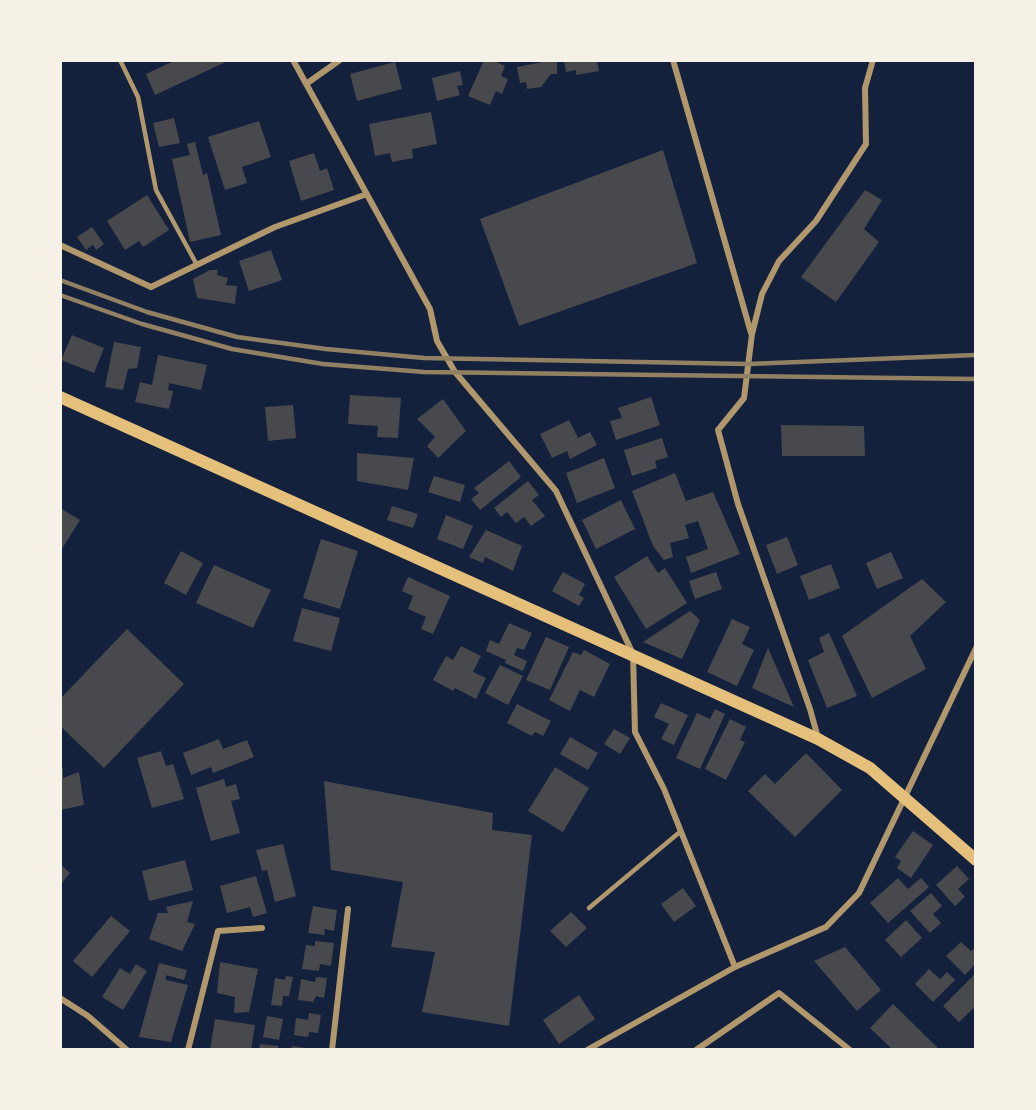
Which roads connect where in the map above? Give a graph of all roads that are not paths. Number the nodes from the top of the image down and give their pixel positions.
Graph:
1 (120, 60) edge
2 (293, 60) edge
3 (340, 60) edge
4 (673, 60) edge
5 (873, 60) edge
6 (306, 84) junction
7 (367, 194) junction
8 (60, 245) edge
9 (197, 265) junction
10 (752, 334) junction
11 (60, 397) edge
12 (976, 648) edge
13 (633, 654) junction
14 (818, 739) junction
15 (905, 798) junction
16 (681, 831) junction
17 (976, 860) edge
18 (589, 908) dead end
19 (348, 909) dead end
20 (262, 928) dead end
21 (735, 967) junction
22 (60, 998) edge
23 (127, 1050) edge
24 (188, 1050) edge
25 (332, 1050) edge
26 (587, 1050) edge
27 (696, 1050) edge
28 (850, 1050) edge

1 - 9 lane
2 - 6 street
3 - 6 street
4 - 10 street
5 - 10 street
6 - 7 street
7 - 9 street
7 - 13 street
8 - 9 street
10 - 14 street
11 - 13 main road
12 - 15 street
13 - 14 main road
13 - 16 street
14 - 15 main road
15 - 17 main road
15 - 21 street
16 - 18 lane
16 - 21 street
19 - 25 street
20 - 24 street
21 - 26 street
22 - 23 street
27 - 28 street

